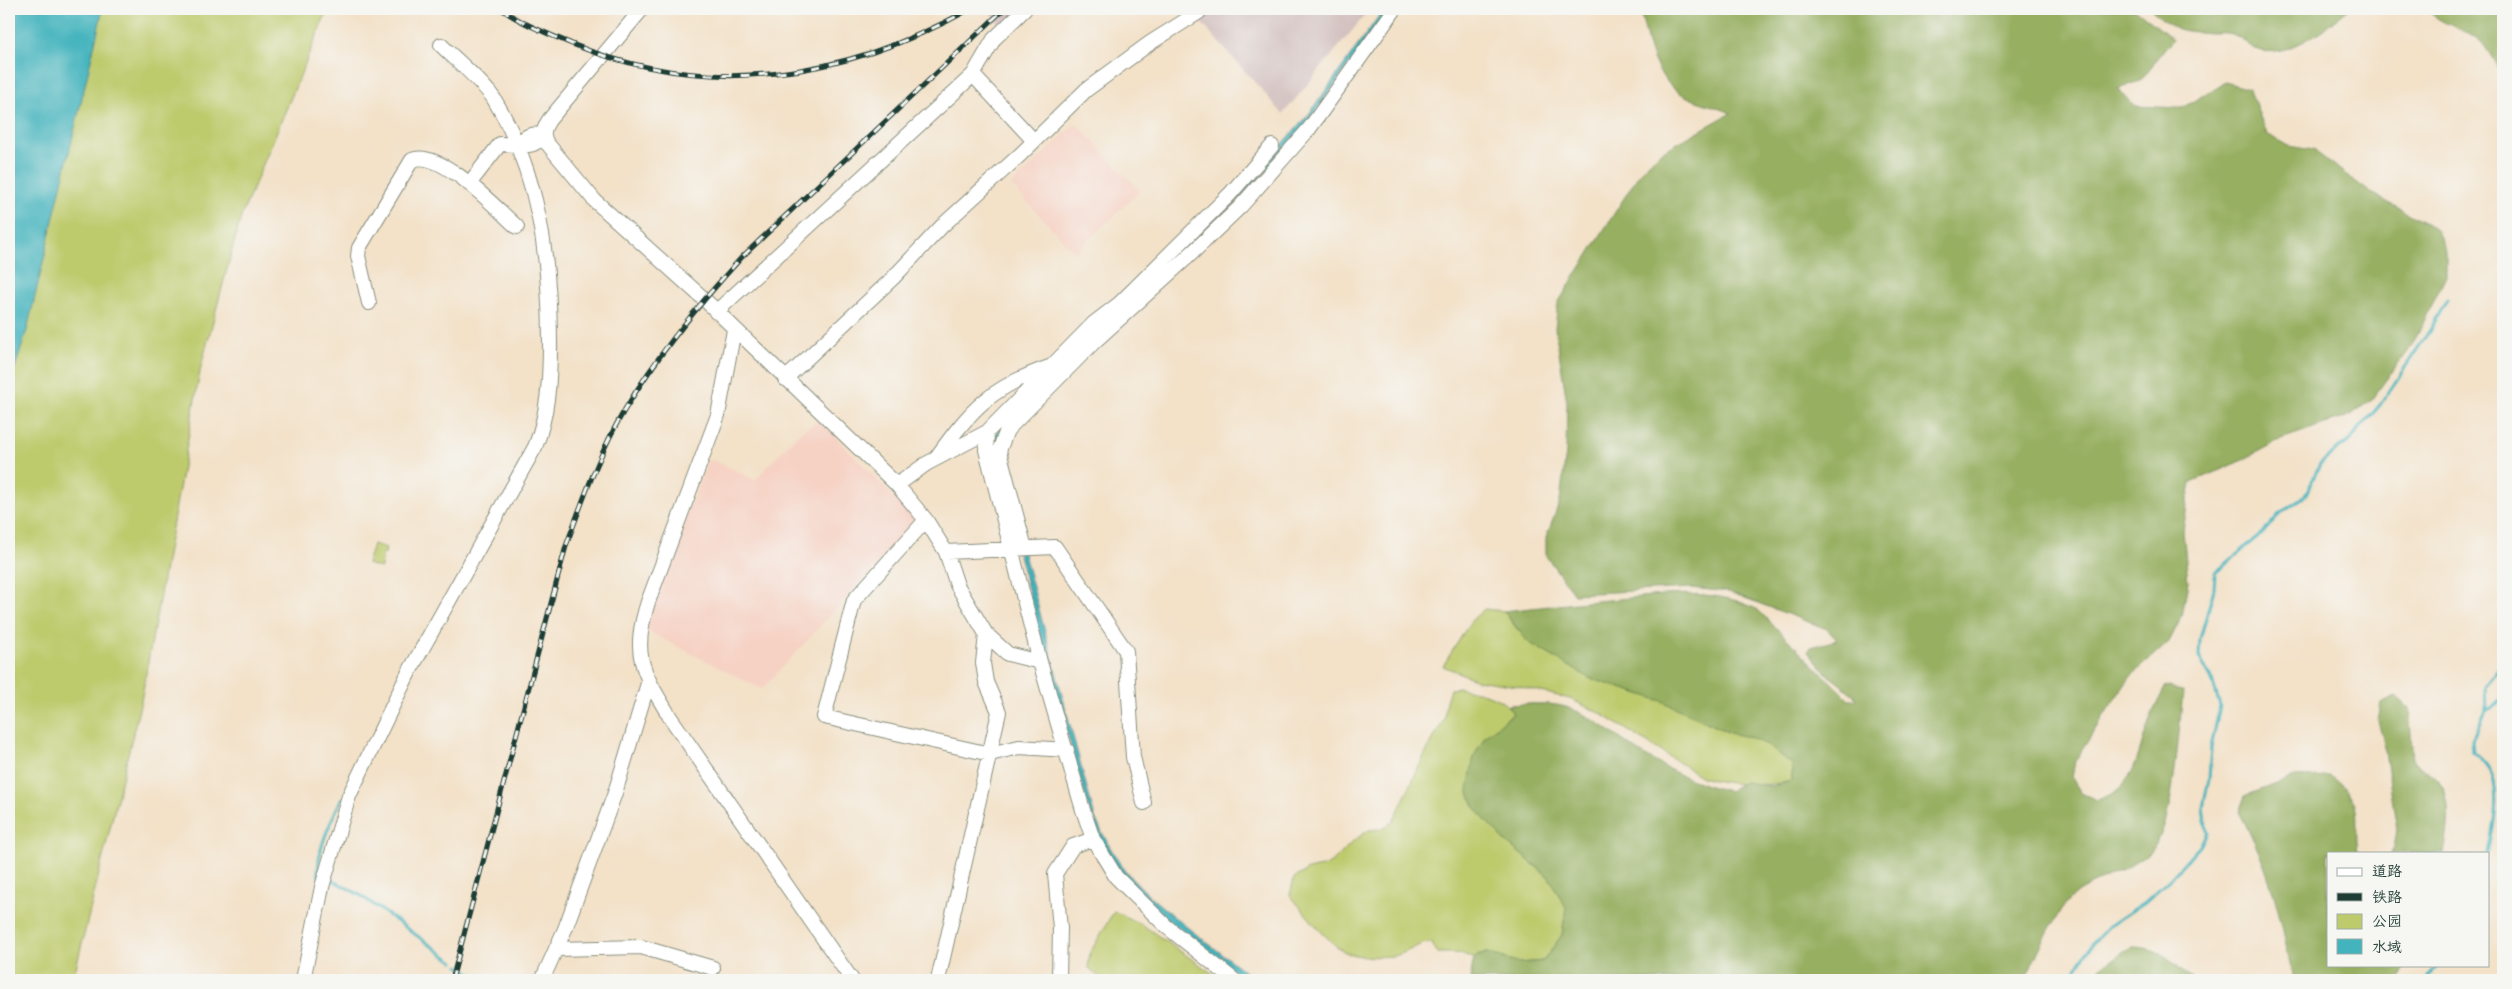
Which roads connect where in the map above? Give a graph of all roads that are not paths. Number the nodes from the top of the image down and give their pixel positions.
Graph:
1 (642, 9) edge
2 (1025, 9) edge
3 (1395, 9) edge
4 (1199, 12) dead end
5 (441, 45) dead end
6 (973, 75) junction
7 (543, 136) junction
8 (1034, 141) junction
9 (517, 145) junction
10 (1272, 146) dead end
11 (469, 184) junction
12 (517, 227) dead end
13 (369, 303) dead end
14 (716, 312) junction
15 (734, 330) junction
16 (1052, 366) junction
17 (785, 379) junction
18 (987, 432) junction
19 (935, 460) junction
20 (897, 485) junction
21 (926, 520) junction
22 (1020, 549) junction
23 (946, 552) junction
24 (986, 634) junction
25 (1040, 662) junction
26 (650, 680) junction
27 (1067, 750) junction
28 (990, 754) junction
29 (1144, 803) dead end
30 (1093, 839) junction
31 (556, 949) junction
32 (712, 968) dead end
33 (302, 980) edge
34 (542, 980) edge
35 (852, 980) edge
36 (938, 980) edge
37 (1059, 980) edge
38 (1234, 980) edge

1 - 7 street
2 - 6 street
3 - 22 street
4 - 8 street
5 - 9 street
6 - 8 street
6 - 14 street
7 - 9 street
7 - 14 street
8 - 17 street
9 - 11 street
9 - 33 street
10 - 16 street
11 - 12 street
11 - 13 street
14 - 15 street
15 - 17 street
15 - 26 street
16 - 18 street
16 - 19 street
17 - 20 street
18 - 19 street
18 - 22 street
19 - 20 street
20 - 21 street
21 - 23 street
21 - 28 street
22 - 23 street
22 - 25 street
22 - 29 street
23 - 24 street
24 - 25 street
24 - 28 street
25 - 27 street
26 - 31 street
26 - 35 street
27 - 28 street
27 - 30 street
28 - 36 street
30 - 37 street
30 - 38 street
31 - 32 street
31 - 34 street

